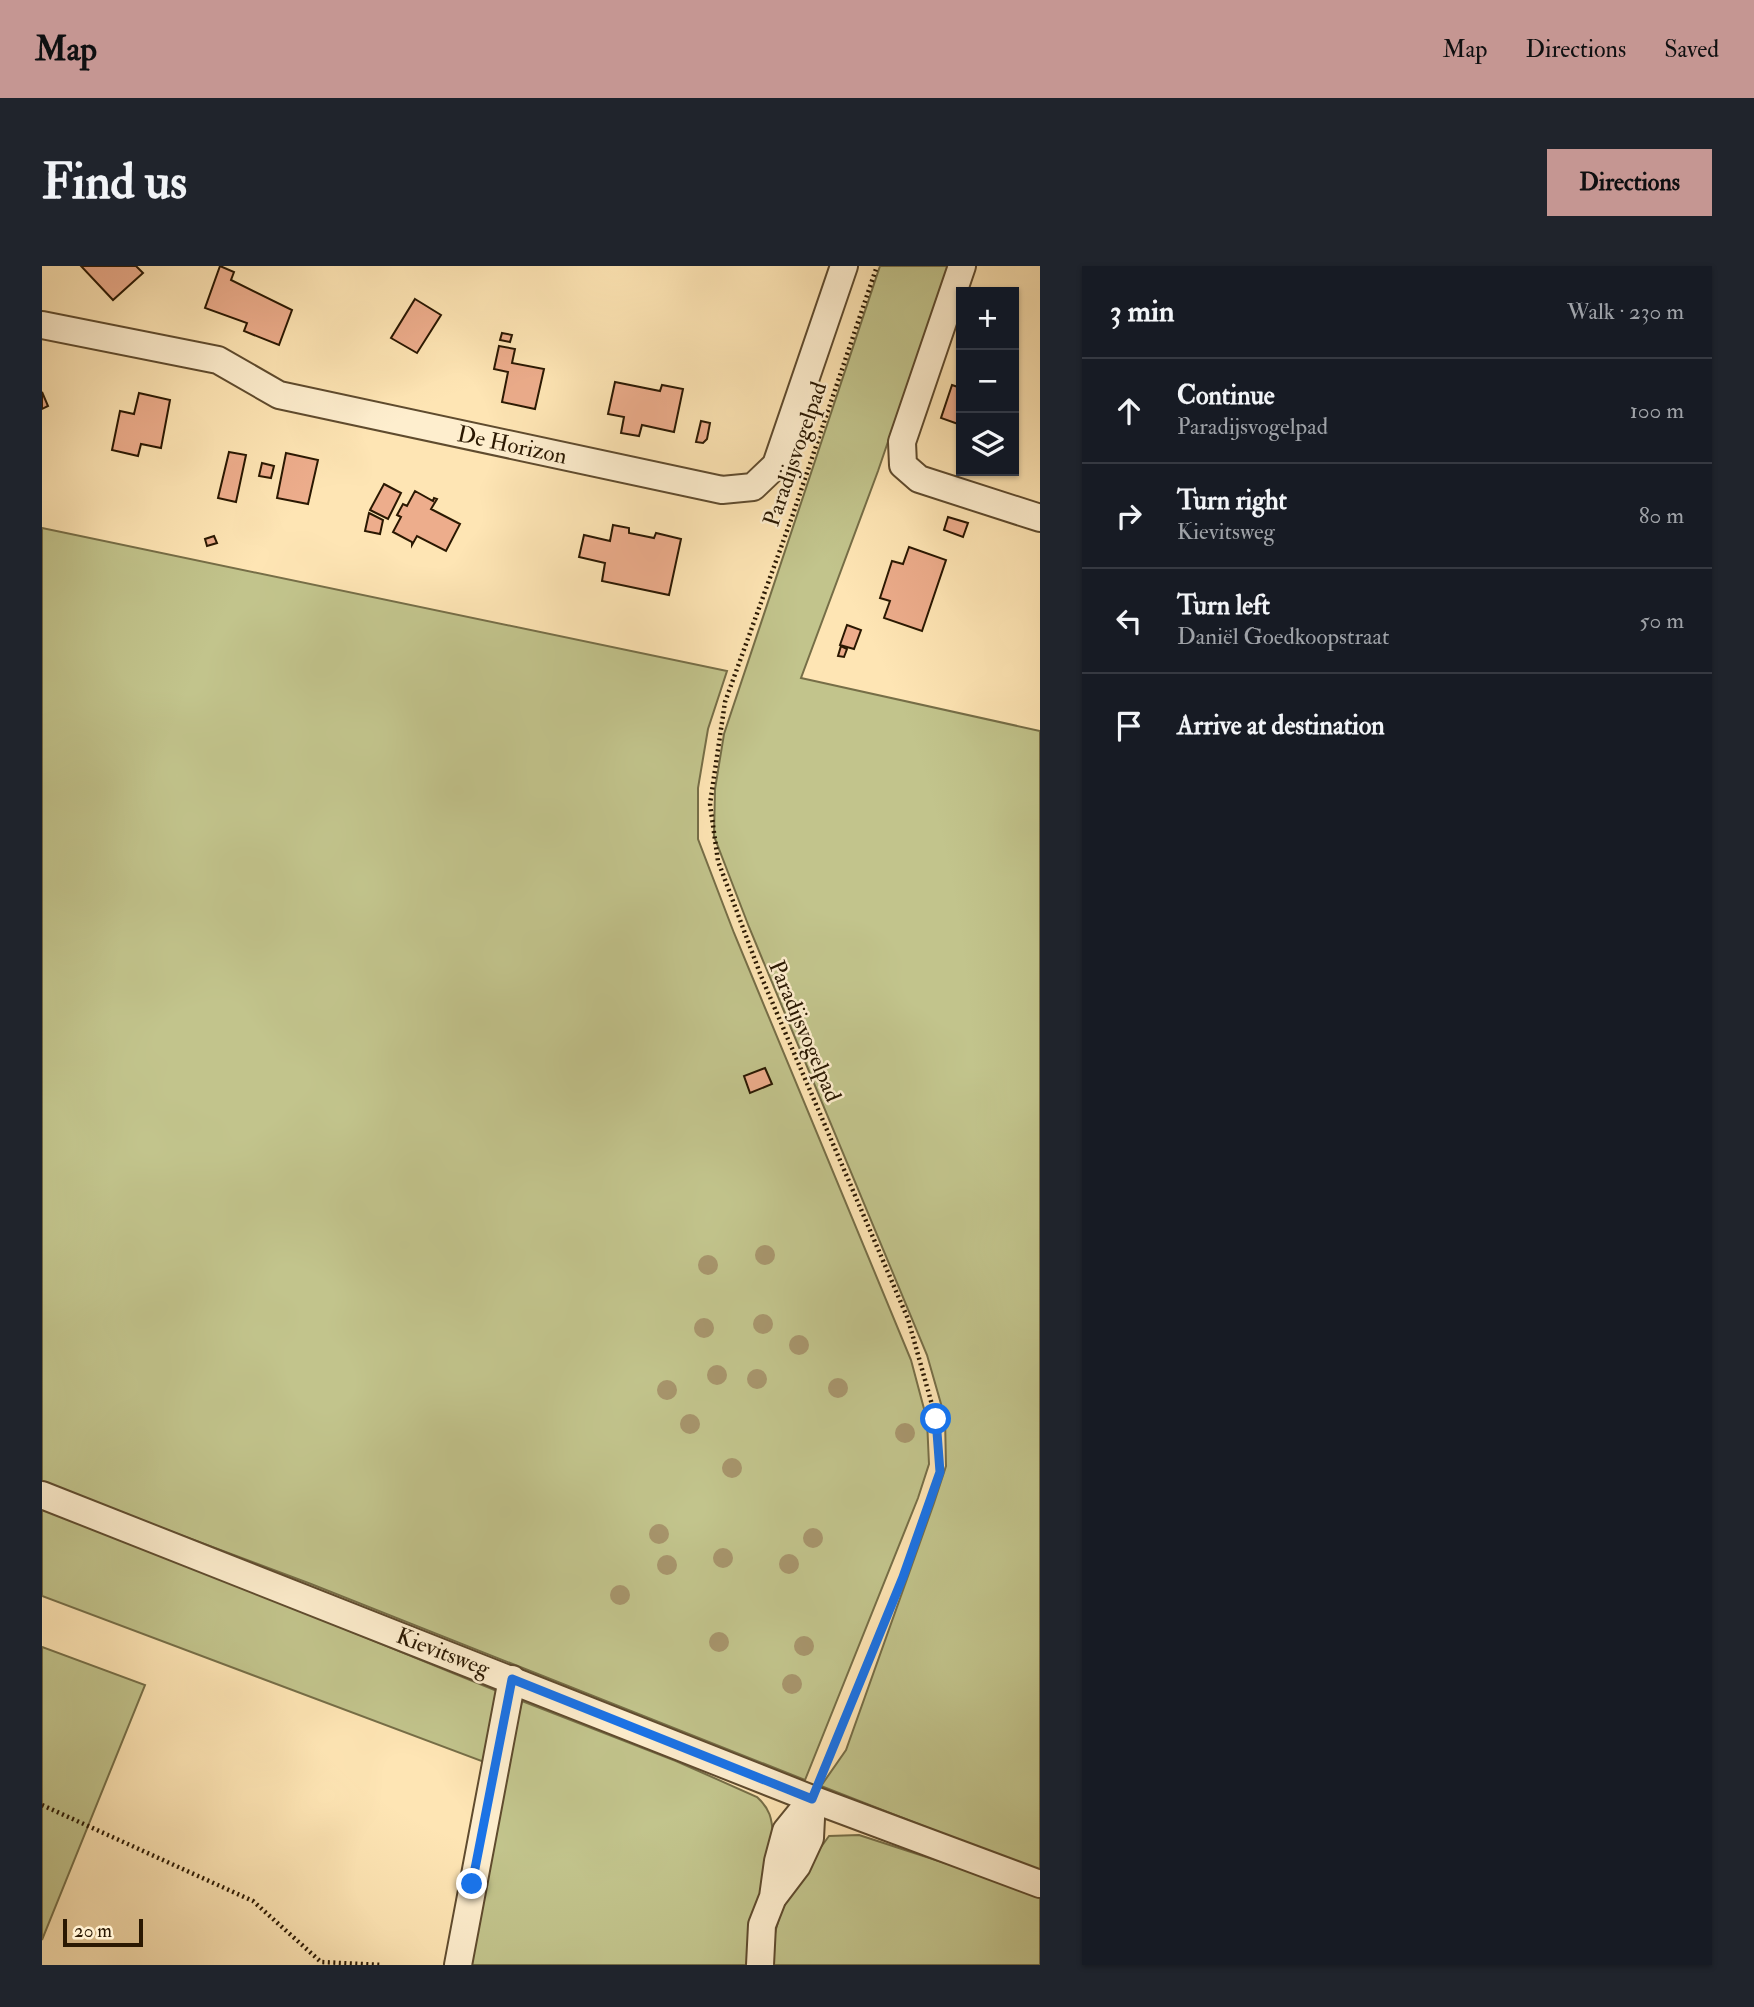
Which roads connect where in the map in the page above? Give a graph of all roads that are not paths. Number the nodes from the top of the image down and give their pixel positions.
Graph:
1 (844, 266) edge
2 (962, 266) edge
3 (42, 325) edge
4 (1040, 518) edge
5 (42, 1495) edge
6 (512, 1679) junction
7 (812, 1799) junction
8 (1040, 1884) edge
9 (458, 1965) edge
10 (760, 1965) edge

1 - 3 street, De Horizon
2 - 4 street
5 - 6 street, Kievitsweg
6 - 7 street, Kievitsweg
6 - 9 street
7 - 8 street, Kievitsweg
7 - 10 street

